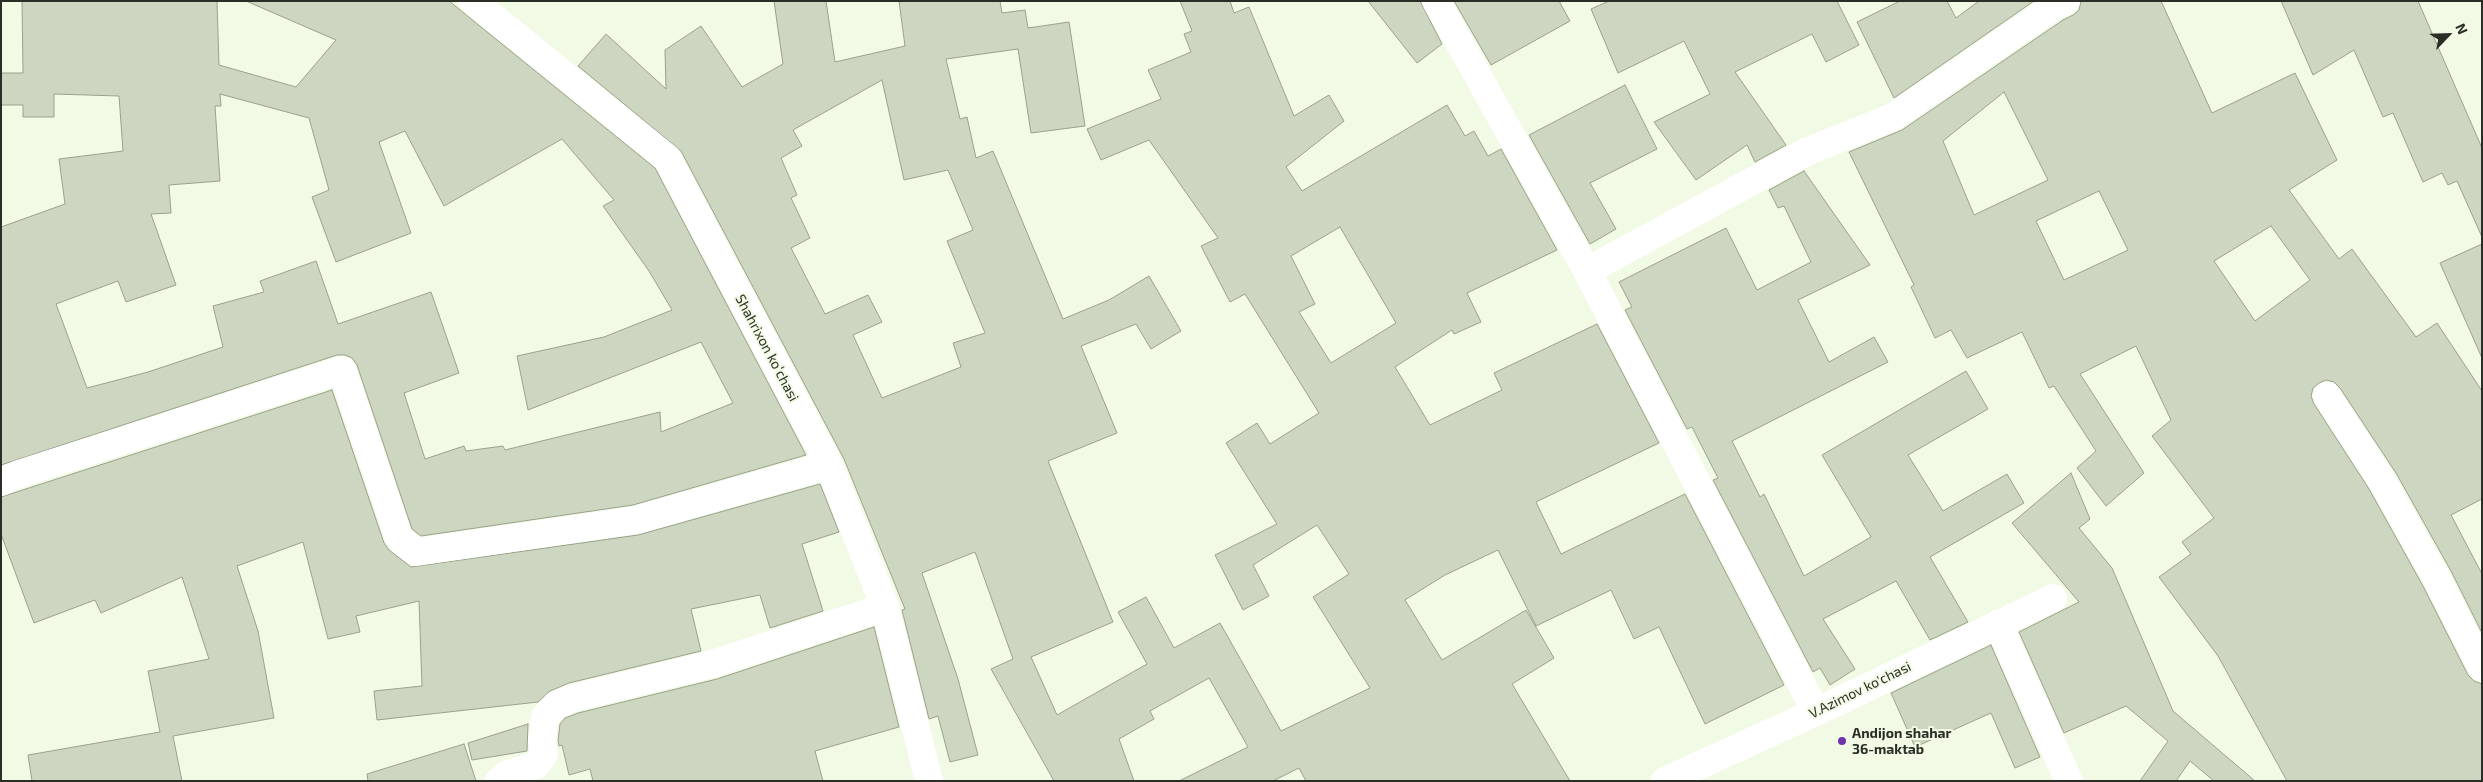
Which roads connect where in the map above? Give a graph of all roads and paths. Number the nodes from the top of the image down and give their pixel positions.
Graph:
1 (473, 1) edge
2 (1436, 1) edge
3 (2066, 1) edge
4 (1587, 271) junction
5 (2327, 396) dead end
6 (829, 465) junction
7 (1, 482) edge
8 (2053, 598) dead end
9 (885, 607) junction
10 (1998, 624) junction
11 (2482, 668) edge
12 (1816, 712) junction
13 (499, 781) edge
14 (929, 781) edge
15 (1665, 781) edge
16 (2069, 781) edge

1 - 6 street, Shahrixon koʻchasi
2 - 4 street
3 - 4 street
4 - 12 street
5 - 11 street
6 - 7 street
6 - 9 street, Shahrixon koʻchasi
8 - 10 street, V.Azimov ko'chasi
9 - 13 street
9 - 14 street, Shahrixon koʻchasi
10 - 12 street, V.Azimov ko'chasi
10 - 16 street
12 - 15 street, V.Azimov ko'chasi

